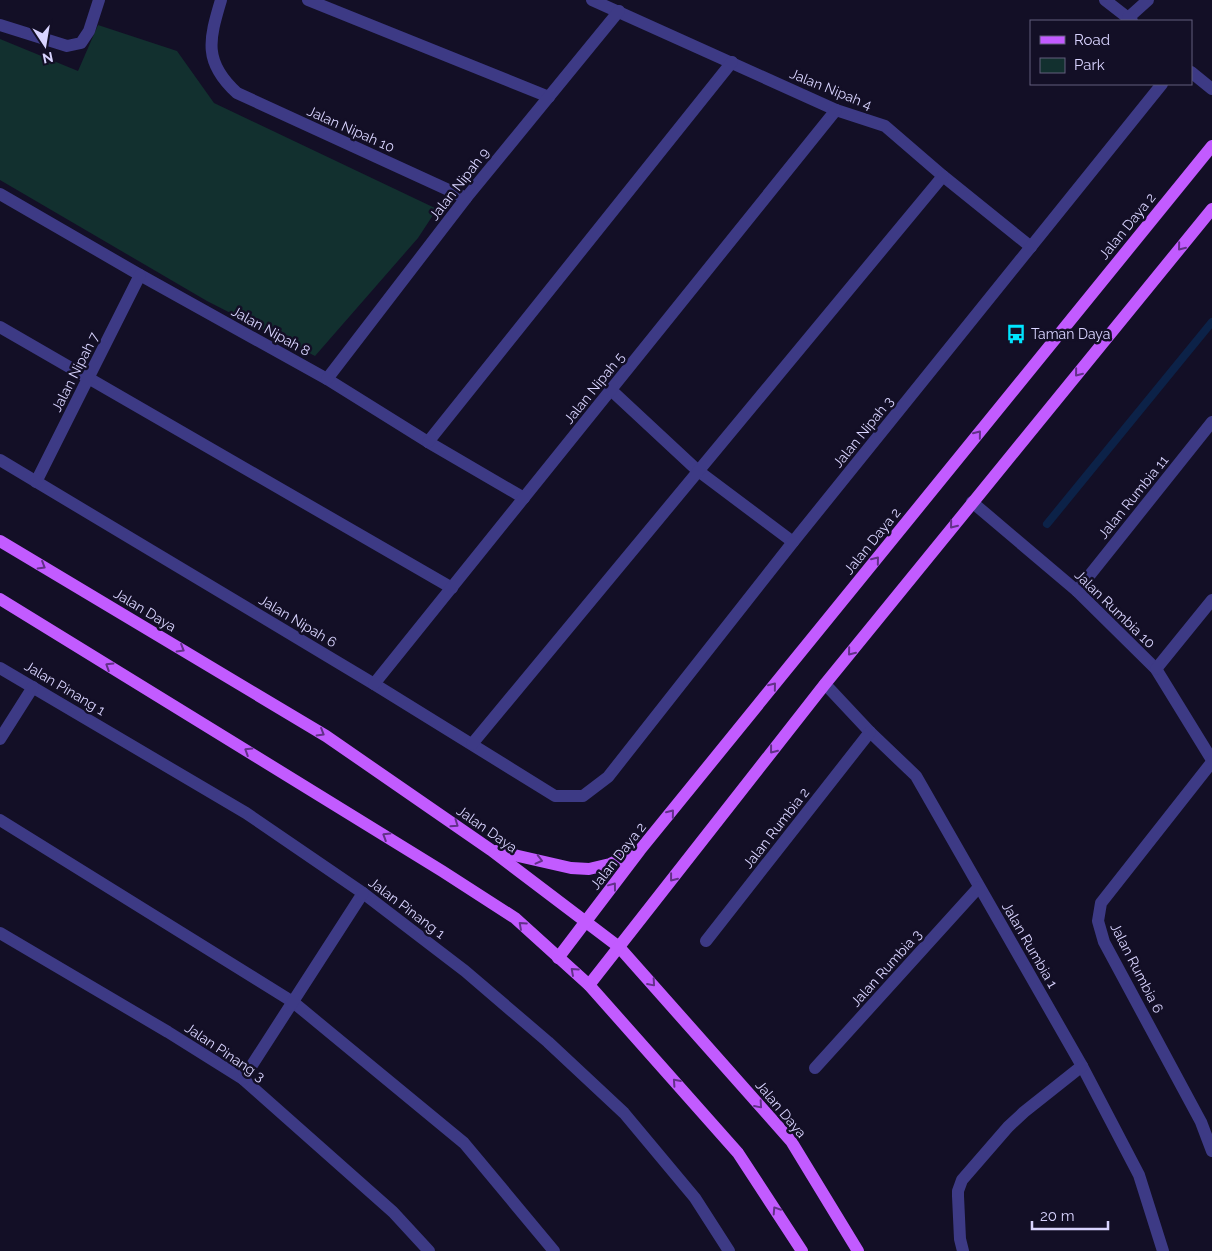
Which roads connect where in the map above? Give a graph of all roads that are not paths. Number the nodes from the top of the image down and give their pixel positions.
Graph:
1 (99, 0) edge
2 (221, 0) edge
3 (308, 0) edge
4 (592, 0) edge
5 (1106, 0) edge
6 (1148, 0) edge
7 (612, 6) edge
8 (1130, 20) edge
9 (0, 25) edge
10 (732, 62) junction
11 (1192, 73) edge
12 (1161, 85) edge
13 (1212, 89) edge
14 (549, 97) junction
15 (836, 110) junction
16 (1212, 146) edge
17 (943, 176) junction
18 (0, 194) edge
19 (466, 198) junction
20 (1212, 209) edge
21 (1032, 248) junction
22 (140, 275) junction
23 (0, 327) edge
24 (87, 379) junction
25 (327, 379) junction
26 (611, 390) junction
27 (1212, 422) edge
28 (428, 442) junction
29 (0, 460) edge
30 (698, 470) junction
31 (36, 482) junction
32 (524, 498) junction
33 (972, 502) junction
34 (0, 541) edge
35 (793, 542) junction
36 (452, 588) junction
37 (1077, 591) junction
38 (0, 599) edge
39 (1212, 600) edge
40 (0, 668) edge
41 (1156, 669) junction
42 (374, 684) junction
43 (825, 684) junction
44 (33, 686) junction
45 (870, 732) junction
46 (0, 739) edge
47 (472, 744) junction
48 (1212, 761) edge
49 (583, 796) joint
50 (0, 820) edge
51 (492, 850) junction
52 (640, 850) junction
53 (979, 887) junction
54 (363, 893) junction
55 (586, 921) junction
56 (0, 933) edge
57 (706, 941) dead end
58 (620, 947) junction
59 (558, 958) junction
60 (589, 985) junction
61 (293, 1002) junction
62 (1082, 1066) junction
63 (815, 1068) dead end
64 (243, 1079) junction
65 (1212, 1151) edge
66 (428, 1251) edge
67 (554, 1251) edge
68 (729, 1251) edge
69 (802, 1251) edge
70 (858, 1251) edge
71 (963, 1251) edge
72 (1163, 1251) edge

1 - 9 street
2 - 19 street, Jalan Nipah 10
3 - 14 street
4 - 7 street, Jalan Nipah 4
5 - 8 street
6 - 8 street
7 - 10 street, Jalan Nipah 4
7 - 14 street, Jalan Nipah 9
10 - 15 street, Jalan Nipah 4
10 - 28 street
11 - 13 street
12 - 21 street, Jalan Nipah 3
14 - 19 street, Jalan Nipah 9
15 - 17 street, Jalan Nipah 4
15 - 26 street, Jalan Nipah 5
52 -> 16 main road, Jalan Daya 2
17 - 21 street, Jalan Nipah 4
17 - 30 street
18 - 22 street, Jalan Nipah 8
19 - 25 street, Jalan Nipah 9
20 -> 33 main road
21 - 35 street, Jalan Nipah 3
22 - 24 street, Jalan Nipah 7
22 - 25 street, Jalan Nipah 8
23 - 24 street
24 - 31 street, Jalan Nipah 7
24 - 36 street
25 - 28 street, Jalan Nipah 8
26 - 30 street
26 - 32 street, Jalan Nipah 5
27 - 37 street, Jalan Rumbia 11
28 - 32 street, Jalan Nipah 8
29 - 31 street, Jalan Nipah 6
30 - 35 street
30 - 47 street
31 - 42 street, Jalan Nipah 6
32 - 36 street, Jalan Nipah 5
33 - 37 street, Jalan Rumbia 10
33 -> 43 main road
34 -> 51 main road, Jalan Daya
35 - 49 street, Jalan Nipah 3
36 - 42 street, Jalan Nipah 5
37 - 41 street, Jalan Rumbia 10
59 -> 38 main road
39 - 41 street
40 - 44 street, Jalan Pinang 1
41 - 48 street, Jalan Rumbia 10
42 - 47 street, Jalan Nipah 6
43 - 45 street, Jalan Rumbia 1
43 -> 58 main road
44 - 46 street
44 - 54 street, Jalan Pinang 1
45 - 53 street, Jalan Rumbia 1
45 - 57 street, Jalan Rumbia 2
47 - 49 street, Jalan Nipah 6
48 - 65 street, Jalan Rumbia 6
50 - 61 street
51 -> 52 main road
51 - 55 main road, Jalan Daya
55 -> 52 main road, Jalan Daya 2
53 - 62 street, Jalan Rumbia 1
53 - 63 street, Jalan Rumbia 3
54 - 61 street
54 - 68 street, Jalan Pinang 1
55 - 58 main road, Jalan Daya
55 - 59 main road, Jalan Daya 2
56 - 64 street, Jalan Pinang 3
58 - 60 main road
58 -> 70 main road, Jalan Daya
60 -> 59 main road
69 -> 60 main road
61 - 64 street
61 - 67 street
62 - 71 street
62 - 72 street, Jalan Rumbia 1
64 - 66 street, Jalan Pinang 3

